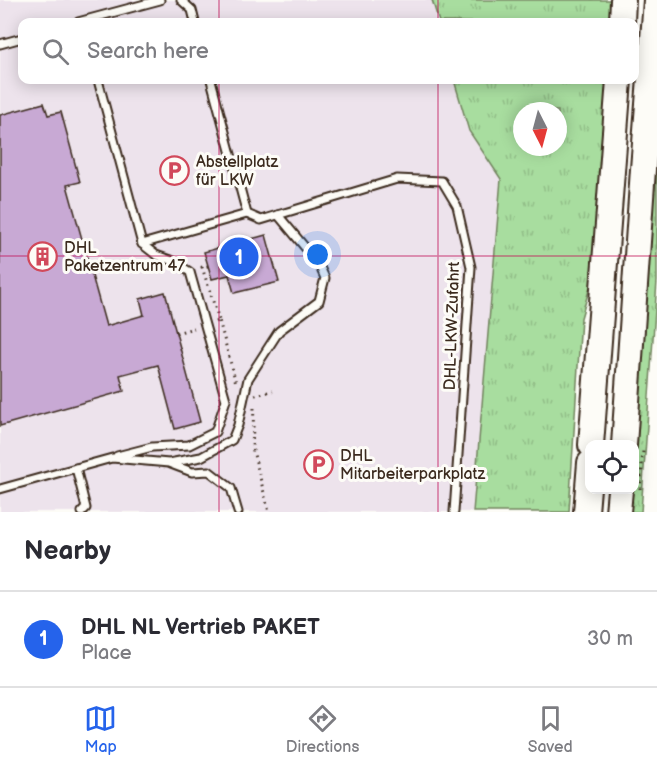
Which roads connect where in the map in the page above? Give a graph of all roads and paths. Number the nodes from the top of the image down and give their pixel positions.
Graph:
1 (160, 0) edge
2 (182, 0) edge
3 (623, 0) edge
4 (656, 0) edge
5 (93, 18) edge
6 (194, 18) edge
7 (622, 18) edge
8 (18, 39) edge
9 (0, 44) edge
10 (99, 84) edge
11 (212, 84) edge
12 (619, 84) edge
13 (247, 214) junction
14 (278, 215) junction
15 (142, 244) junction
16 (208, 266) dead end
17 (219, 321) dead end
18 (273, 391) dead end
19 (255, 395) dead end
20 (591, 440) edge
21 (624, 440) edge
22 (112, 458) junction
23 (169, 463) junction
24 (76, 468) junction
25 (0, 489) edge
26 (587, 494) edge
27 (620, 494) edge
28 (82, 512) edge
29 (238, 512) edge
30 (454, 512) edge
31 (586, 512) edge
32 (618, 512) edge

1 - 5 lane
2 - 6 lane
3 - 7 highway
4 - 21 highway
8 - 9 lane
10 - 15 lane
11 - 13 lane
12 - 20 highway
13 - 14 lane
13 - 15 lane
14 - 23 lane
14 - 30 lane, DHL-LKW-Zufahrt
15 - 22 lane
16 - 17 path
18 - 19 path
22 - 23 lane
22 - 24 lane
23 - 29 lane
24 - 25 lane
24 - 28 lane
26 - 31 highway
27 - 32 highway

